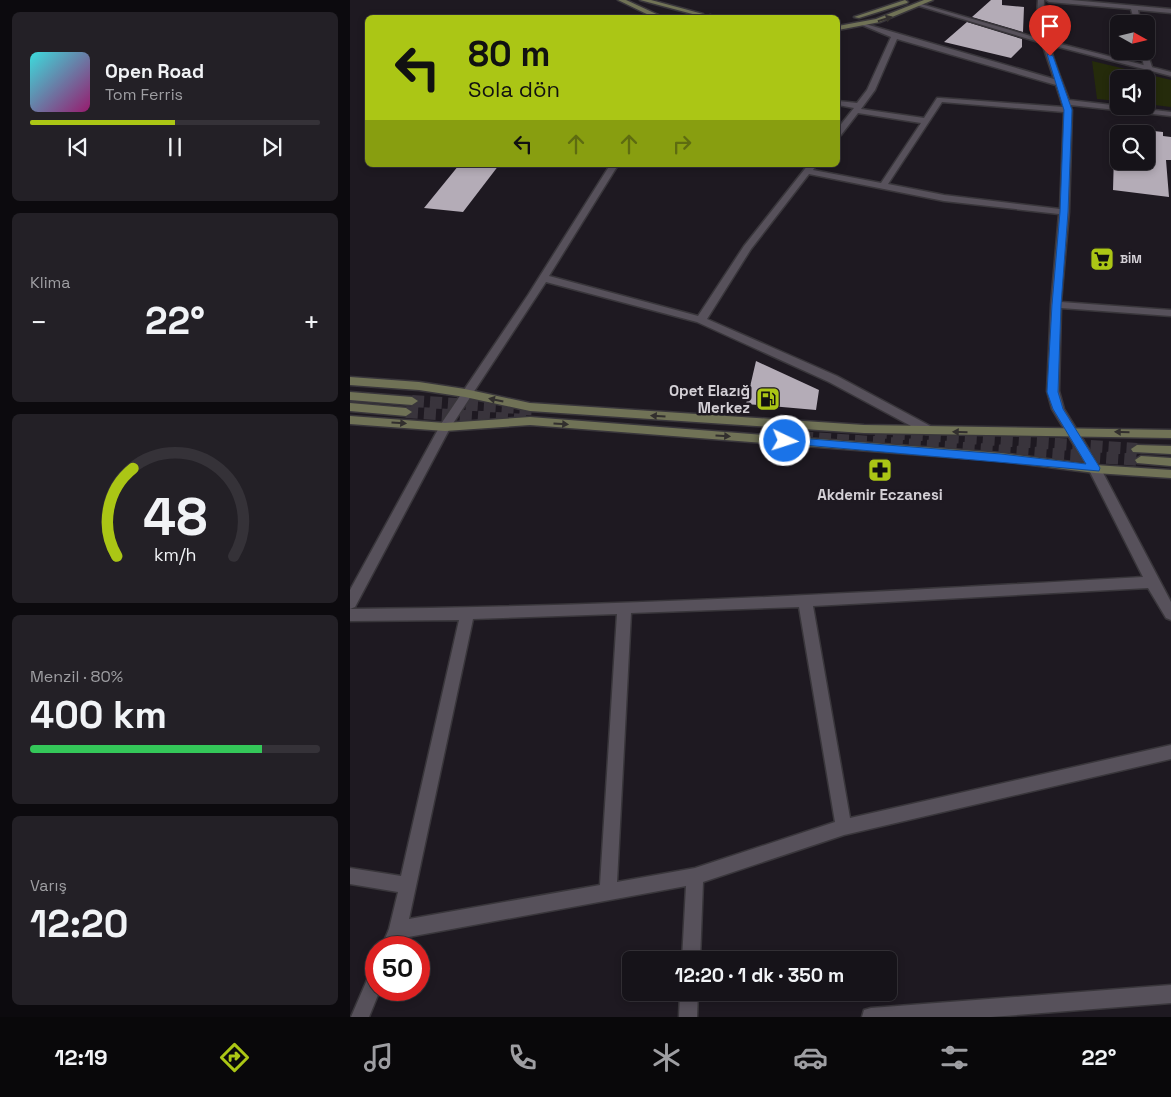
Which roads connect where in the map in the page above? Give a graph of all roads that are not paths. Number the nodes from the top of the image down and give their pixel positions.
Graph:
1 (621, 0) edge
2 (643, 0) edge
3 (910, 0) edge
4 (930, 0) edge
5 (1041, 0) edge
6 (1049, 0) edge
7 (919, 5) junction
8 (1134, 8) junction
9 (1171, 11) edge
10 (700, 14) junction
11 (655, 15) edge
12 (695, 15) edge
13 (703, 15) edge
14 (1136, 15) edge
15 (840, 21) edge
16 (864, 24) junction
17 (840, 28) edge
18 (895, 36) junction
19 (1045, 42) junction
20 (1146, 60) edge
21 (1148, 67) junction
22 (1171, 74) edge
23 (1058, 83) junction
24 (840, 104) edge
25 (1066, 106) junction
26 (857, 108) junction
27 (1171, 114) edge
28 (926, 121) junction
29 (840, 130) edge
30 (613, 167) edge
31 (810, 168) edge
32 (883, 186) junction
33 (1064, 212) junction
34 (544, 278) junction
35 (1056, 305) junction
36 (1171, 313) edge
37 (701, 320) junction
38 (350, 381) edge
39 (466, 393) junction
40 (350, 396) edge
41 (412, 401) tunnel mouth
42 (350, 407) edge
43 (406, 412) tunnel mouth
44 (350, 420) edge
45 (445, 426) junction
46 (930, 431) junction
47 (1072, 432) junction
48 (1171, 434) edge
49 (1171, 450) edge
50 (1171, 462) edge
51 (1095, 468) junction
52 (1171, 474) edge
53 (1152, 582) junction
54 (805, 601) junction
55 (350, 603) edge
56 (624, 607) junction
57 (467, 614) junction
58 (1171, 614) edge
59 (350, 615) edge
60 (1171, 752) edge
61 (844, 827) junction
62 (350, 876) edge
63 (695, 876) junction
64 (406, 886) junction
65 (608, 892) junction
66 (398, 930) junction
67 (395, 936) edge
68 (691, 951) edge
69 (1171, 994) edge
70 (367, 1001) edge
71 (689, 1001) edge
72 (360, 1017) edge
73 (688, 1017) edge
74 (871, 1017) edge

1 - 11 main road
2 - 10 main road
3 - 15 main road
4 - 7 main road
5 - 19 street
6 - 8 street
16 -> 7 main road
7 - 19 street
8 - 9 street
8 - 14 street
10 - 12 main road
10 - 13 main road
16 - 17 main road
16 - 18 street
18 - 23 street
18 - 26 street
19 - 21 street
19 - 23 street
20 - 21 street
21 - 22 street
23 - 25 street
24 - 26 street
25 - 27 street
25 - 28 street
25 - 33 street
26 - 28 street
26 - 29 street
28 - 32 street
30 - 34 street
31 - 32 street
31 - 37 street
32 - 33 street
33 - 35 street
34 - 37 street
34 - 39 street
35 - 36 street
35 - 47 street
37 - 46 street
38 - 39 main road
39 - 45 street
46 -> 39 main road
40 - 41 main road
42 - 43 main road
44 -> 45 main road
45 -> 51 main road
45 - 55 street
47 -> 46 main road
48 -> 47 main road
47 - 51 street
49 - 50 main road
51 - 52 main road
51 - 53 street
53 - 54 street
53 - 58 street
54 - 56 street
54 - 61 street
56 - 57 street
56 - 65 street
57 - 59 street
57 - 64 street
60 - 61 street
61 - 63 street
62 - 64 street
63 - 65 street
63 - 68 street
64 - 66 street
65 - 66 street
66 - 67 street
69 - 74 street
70 - 72 street
71 - 73 street

